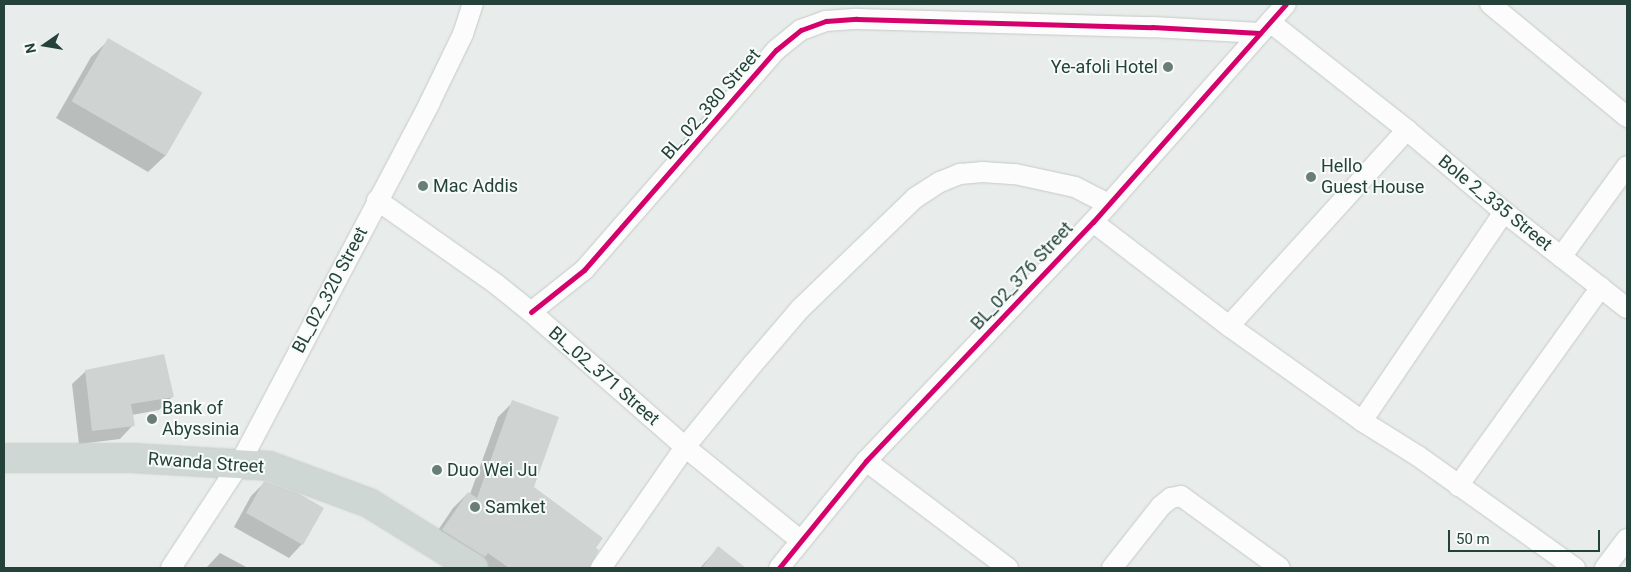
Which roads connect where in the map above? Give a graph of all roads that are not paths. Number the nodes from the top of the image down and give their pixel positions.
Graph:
1 (473, 4) edge
2 (1286, 4) edge
3 (1490, 4) edge
4 (857, 11) edge
5 (1265, 28) junction
6 (1627, 117) edge
7 (1407, 130) junction
8 (1627, 166) edge
9 (377, 200) junction
10 (1108, 204) junction
11 (1504, 212) junction
12 (1093, 222) junction
13 (1561, 257) junction
14 (1601, 287) junction
15 (1627, 308) edge
16 (531, 312) junction
17 (1229, 326) junction
18 (1362, 420) junction
19 (685, 447) junction
20 (4, 458) edge
21 (866, 461) junction
22 (240, 463) junction
23 (1458, 486) junction
24 (1627, 539) edge
25 (801, 541) junction
26 (171, 568) edge
27 (474, 568) edge
28 (601, 568) edge
29 (779, 568) edge
30 (1008, 568) edge
31 (1112, 568) edge
32 (1280, 568) edge
33 (1574, 568) edge
34 (1605, 568) edge

1 - 9 street, BL_02_320 Street
2 - 5 street, BL_02_376 Street
3 - 6 street
4 - 5 street, BL_02_380 Street
4 - 16 street, BL_02_380 Street
5 - 7 street, Bole 2_335 Street
5 - 10 street, BL_02_376 Street
7 - 11 street, Bole 2_335 Street
7 - 17 street
8 - 13 street
9 - 16 street, BL_02_371 Street
9 - 22 street, BL_02_320 Street
10 - 12 street, BL_02_376 Street
10 - 19 street
11 - 13 street, Bole 2_335 Street
11 - 18 street
12 - 17 street
12 - 21 street, BL_02_376 Street
13 - 14 street, Bole 2_335 Street
14 - 15 street, Bole 2_335 Street
14 - 23 street
16 - 19 street, BL_02_371 Street
17 - 18 street
18 - 23 street
19 - 25 street, BL_02_371 Street
19 - 28 street
20 - 22 main road, Rwanda Street
21 - 25 street, BL_02_376 Street
21 - 30 street
22 - 26 street, BL_02_320 Street
22 - 27 main road, Rwanda Street
23 - 33 street
24 - 34 street
25 - 29 street, BL_02_376 Street
31 - 32 street

